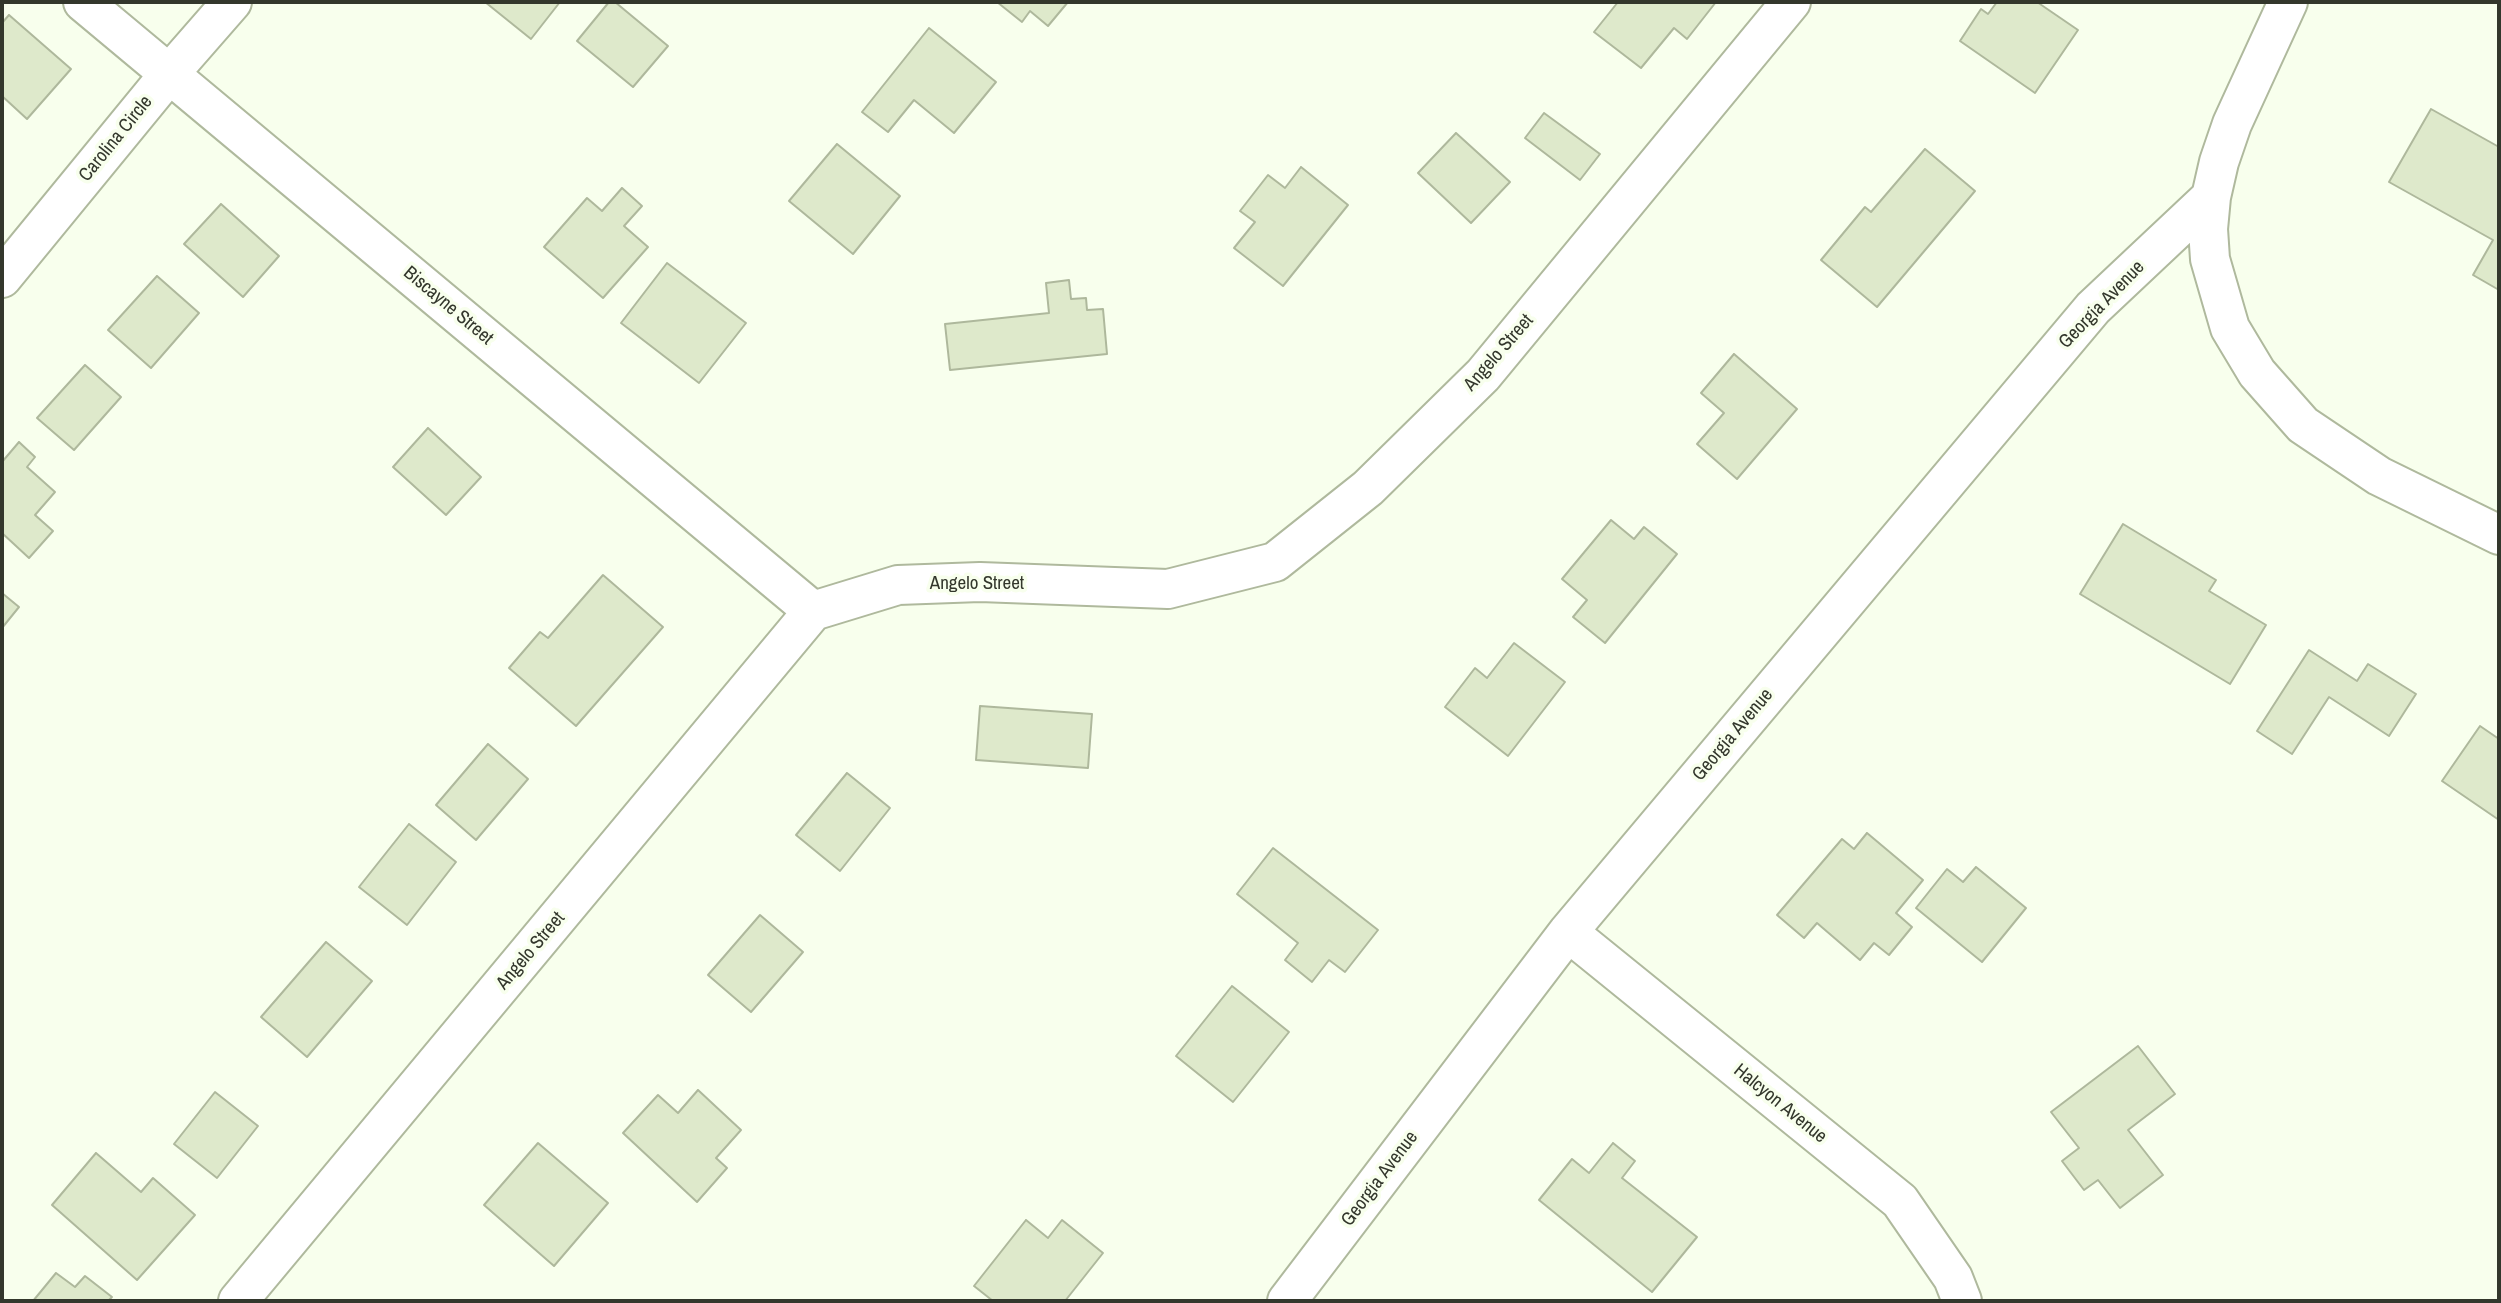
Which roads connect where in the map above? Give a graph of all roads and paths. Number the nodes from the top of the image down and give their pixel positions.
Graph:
1 (83, 2) edge
2 (232, 2) edge
3 (1791, 2) edge
4 (2288, 2) edge
5 (170, 73) junction
6 (2211, 197) junction
7 (2, 278) edge
8 (2499, 535) edge
9 (813, 611) junction
10 (1568, 932) junction
11 (239, 1301) edge
12 (1287, 1301) edge
13 (1962, 1301) edge

1 - 5 street, Biscayne Street
2 - 5 street, Carolina Circle
3 - 9 street, Angelo Street
4 - 6 street
5 - 7 street, Carolina Circle
5 - 9 street, Biscayne Street
6 - 8 street
6 - 10 street, Georgia Avenue
9 - 11 street, Angelo Street
10 - 12 street, Georgia Avenue
10 - 13 street, Halcyon Avenue

